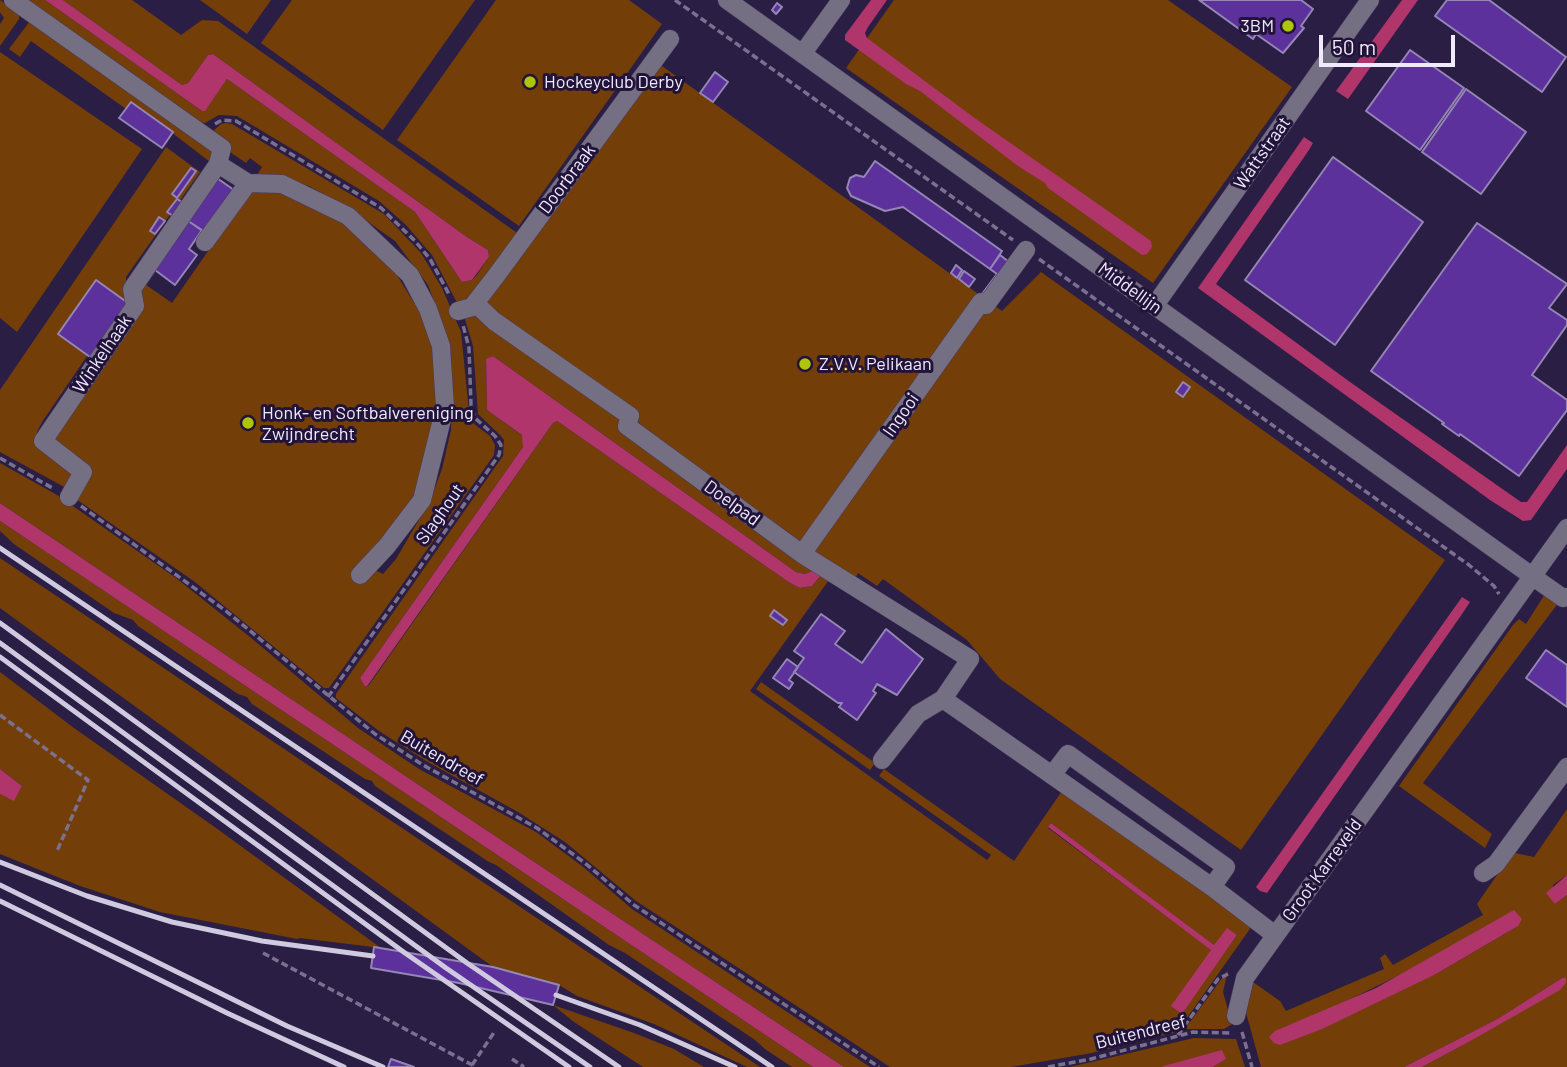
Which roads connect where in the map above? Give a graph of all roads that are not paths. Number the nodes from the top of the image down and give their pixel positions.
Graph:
1 (13, 0) edge
2 (727, 0) edge
3 (841, 0) edge
4 (1370, 0) edge
5 (670, 39) dead end
6 (803, 53) junction
7 (218, 164) junction
8 (248, 183) junction
9 (205, 242) dead end
10 (1026, 250) road end
11 (475, 303) junction
12 (1155, 305) junction
13 (458, 311) dead end
14 (67, 496) road end
15 (1565, 536) edge
16 (802, 554) junction
17 (360, 575) dead end
18 (1533, 577) junction
19 (1567, 597) edge
20 (943, 699) junction
21 (882, 760) dead end
22 (1567, 767) edge
23 (1052, 775) junction
24 (1483, 873) dead end
25 (1212, 887) junction
26 (1275, 935) junction
27 (1236, 1016) dead end

1 - 7 street
2 - 6 street, Middellijn
3 - 6 street
4 - 12 street, Wattstraat
5 - 11 street, Doorbraak
6 - 12 street, Middellijn
7 - 8 street
7 - 14 street, Winkelhaak
8 - 9 street
8 - 17 street
10 - 16 street, Ingooi
11 - 13 street, Doorbraak
11 - 16 street, Doelpad
12 - 18 street, Middellijn
15 - 18 street, Groot Karreveld
16 - 20 street, Doelpad
18 - 19 street, Middellijn
18 - 26 street, Groot Karreveld
20 - 21 street
20 - 23 street, Groot Karreveld
22 - 24 street
23 - 25 street, Groot Karreveld
23 - 25 street
25 - 26 street, Groot Karreveld
26 - 27 street

